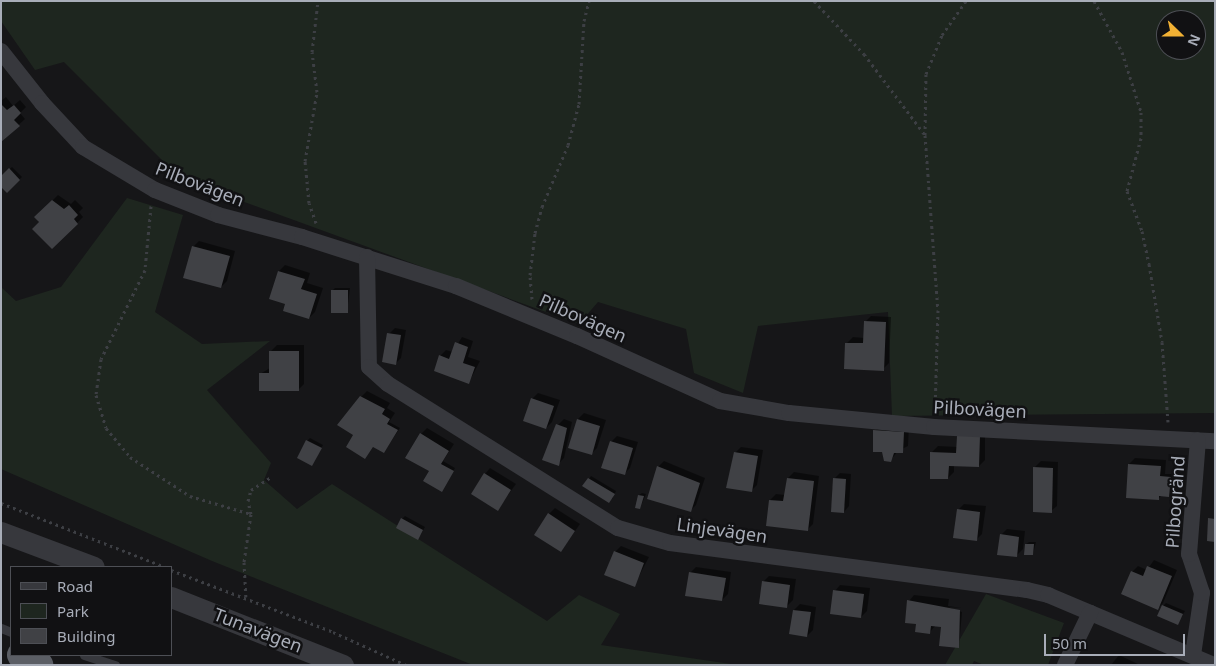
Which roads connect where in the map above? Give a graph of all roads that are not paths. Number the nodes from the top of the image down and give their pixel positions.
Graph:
1 (1, 51) edge
2 (367, 257) junction
3 (1207, 440) edge
4 (1, 532) edge
5 (91, 566) edge
6 (172, 597) edge
7 (1090, 612) junction
8 (1192, 655) junction
9 (23, 656) edge
10 (87, 656) edge
11 (39, 665) edge
12 (115, 665) edge
13 (343, 665) edge
14 (1065, 665) edge
15 (1214, 665) edge

1 - 2 street, Pilbovägen
2 - 3 street, Pilbovägen
2 - 7 street, Linjevägen
3 - 8 street, Pilbogränd
4 - 5 street
6 - 13 street, Tunavägen
7 - 8 street, Linjevägen
7 - 14 street
8 - 15 street, Linjevägen
9 - 11 highway
10 - 12 lane

